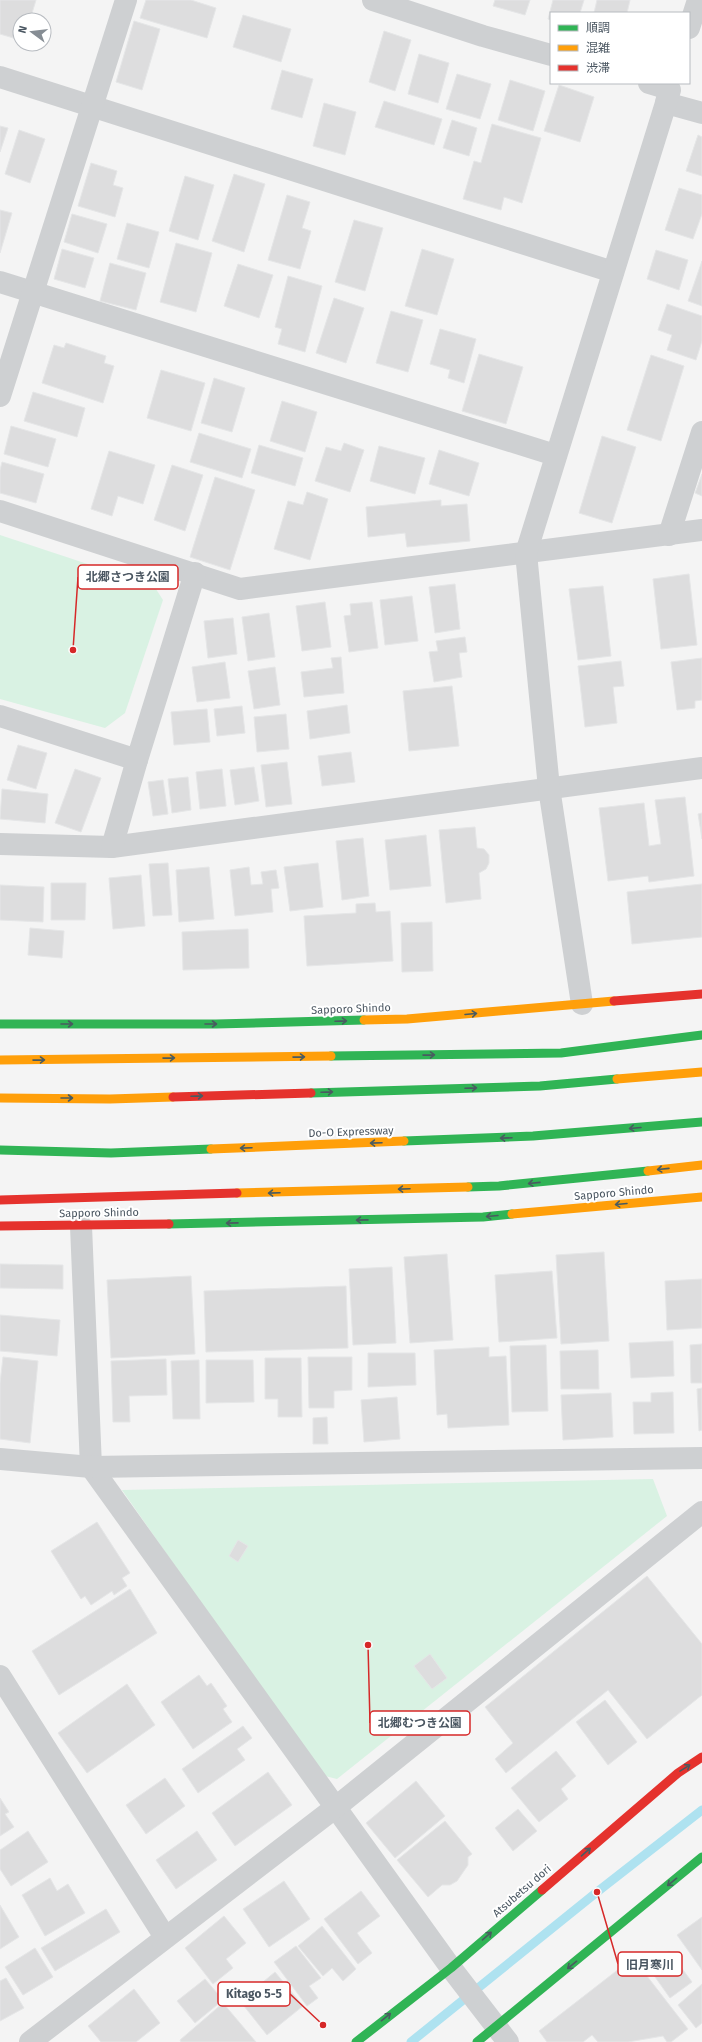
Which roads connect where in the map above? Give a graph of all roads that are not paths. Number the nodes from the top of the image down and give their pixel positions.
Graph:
1 (126, 0) edge
2 (373, 0) edge
3 (698, 0) edge
4 (690, 25) edge
5 (550, 55) edge
6 (0, 77) edge
7 (652, 84) edge
8 (669, 93) edge
9 (92, 107) junction
10 (702, 113) edge
11 (613, 272) junction
12 (0, 282) edge
13 (33, 292) junction
14 (0, 396) edge
15 (702, 432) edge
16 (555, 455) junction
17 (0, 511) edge
18 (702, 530) edge
19 (669, 535) junction
20 (526, 553) junction
21 (195, 573) junction
22 (0, 716) edge
23 (137, 760) junction
24 (702, 768) edge
25 (549, 788) junction
26 (0, 844) edge
27 (112, 847) junction
28 (702, 994) edge
29 (582, 1004) junction
30 (0, 1024) edge
31 (702, 1035) edge
32 (0, 1060) edge
33 (702, 1072) edge
34 (0, 1098) edge
35 (702, 1122) edge
36 (0, 1150) edge
37 (702, 1165) edge
38 (702, 1197) edge
39 (0, 1200) edge
40 (0, 1226) edge
41 (81, 1226) junction
42 (0, 1458) edge
43 (702, 1458) edge
44 (91, 1467) junction
45 (702, 1512) edge
46 (0, 1676) edge
47 (702, 1757) edge
48 (336, 1807) junction
49 (702, 1857) edge
50 (165, 1938) junction
51 (456, 1974) junction
52 (503, 2034) edge
53 (30, 2042) edge
54 (356, 2042) edge
55 (477, 2042) edge

1 - 9 street
2 - 5 street
3 - 4 street
6 - 9 street
7 - 8 street
8 - 10 street
8 - 11 street
9 - 11 street
9 - 13 street
11 - 16 street
12 - 13 street
13 - 14 street
13 - 16 street
15 - 19 street
16 - 20 street
17 - 21 street
18 - 19 street
19 - 20 street
20 - 21 street
20 - 25 street
21 - 23 street
22 - 23 street
23 - 27 street
24 - 25 street
25 - 27 street
25 - 29 street
26 - 27 street
28 - 29 main road, Sapporo Shindo
30 -> 29 main road, Sapporo Shindo
32 -> 31 main road
34 -> 33 main road
35 -> 36 main road, Do-O Expressway
37 -> 39 main road
38 -> 41 main road, Sapporo Shindo
40 - 41 main road, Sapporo Shindo
41 - 44 street
42 - 44 street
43 - 44 street
44 - 48 street
45 - 48 street
46 - 50 street
51 -> 47 main road, Atsubetsu dori
48 - 50 street
48 - 51 street
49 -> 52 main road
50 - 53 street
51 - 52 street
54 -> 51 main road, Atsubetsu dori
52 - 55 main road

